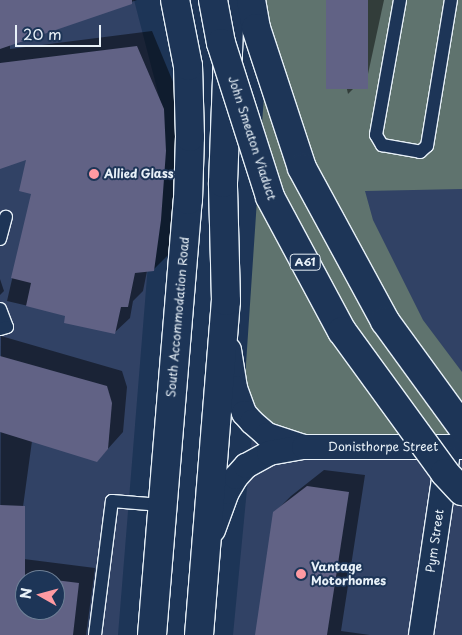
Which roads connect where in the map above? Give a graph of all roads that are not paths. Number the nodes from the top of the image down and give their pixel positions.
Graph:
1 (175, 0) edge
2 (213, 0) edge
3 (230, 0) edge
4 (251, 0) edge
5 (400, 0) edge
6 (451, 0) edge
7 (6, 217) dead end
8 (0, 239) edge
9 (226, 301) junction
10 (0, 310) edge
11 (0, 329) edge
12 (458, 440) edge
13 (304, 447) junction
14 (462, 491) edge
15 (161, 505) junction
16 (203, 572) junction
17 (95, 635) edge
18 (152, 635) edge
19 (199, 635) edge
20 (421, 635) edge

1 - 15 main road, South Accommodation Road
2 - 14 main road, John Smeaton Viaduct / A61, bridge
3 - 9 main road
4 - 12 main road
5 - 6 lane
7 - 8 lane
9 - 13 street, Donisthorpe Street
9 - 16 main road
10 - 11 lane
12 - 13 street, Donisthorpe Street
12 - 20 street, Pym Street
13 - 16 street, Donisthorpe Street
15 - 17 lane
15 - 18 main road, South Accommodation Road
16 - 19 main road

